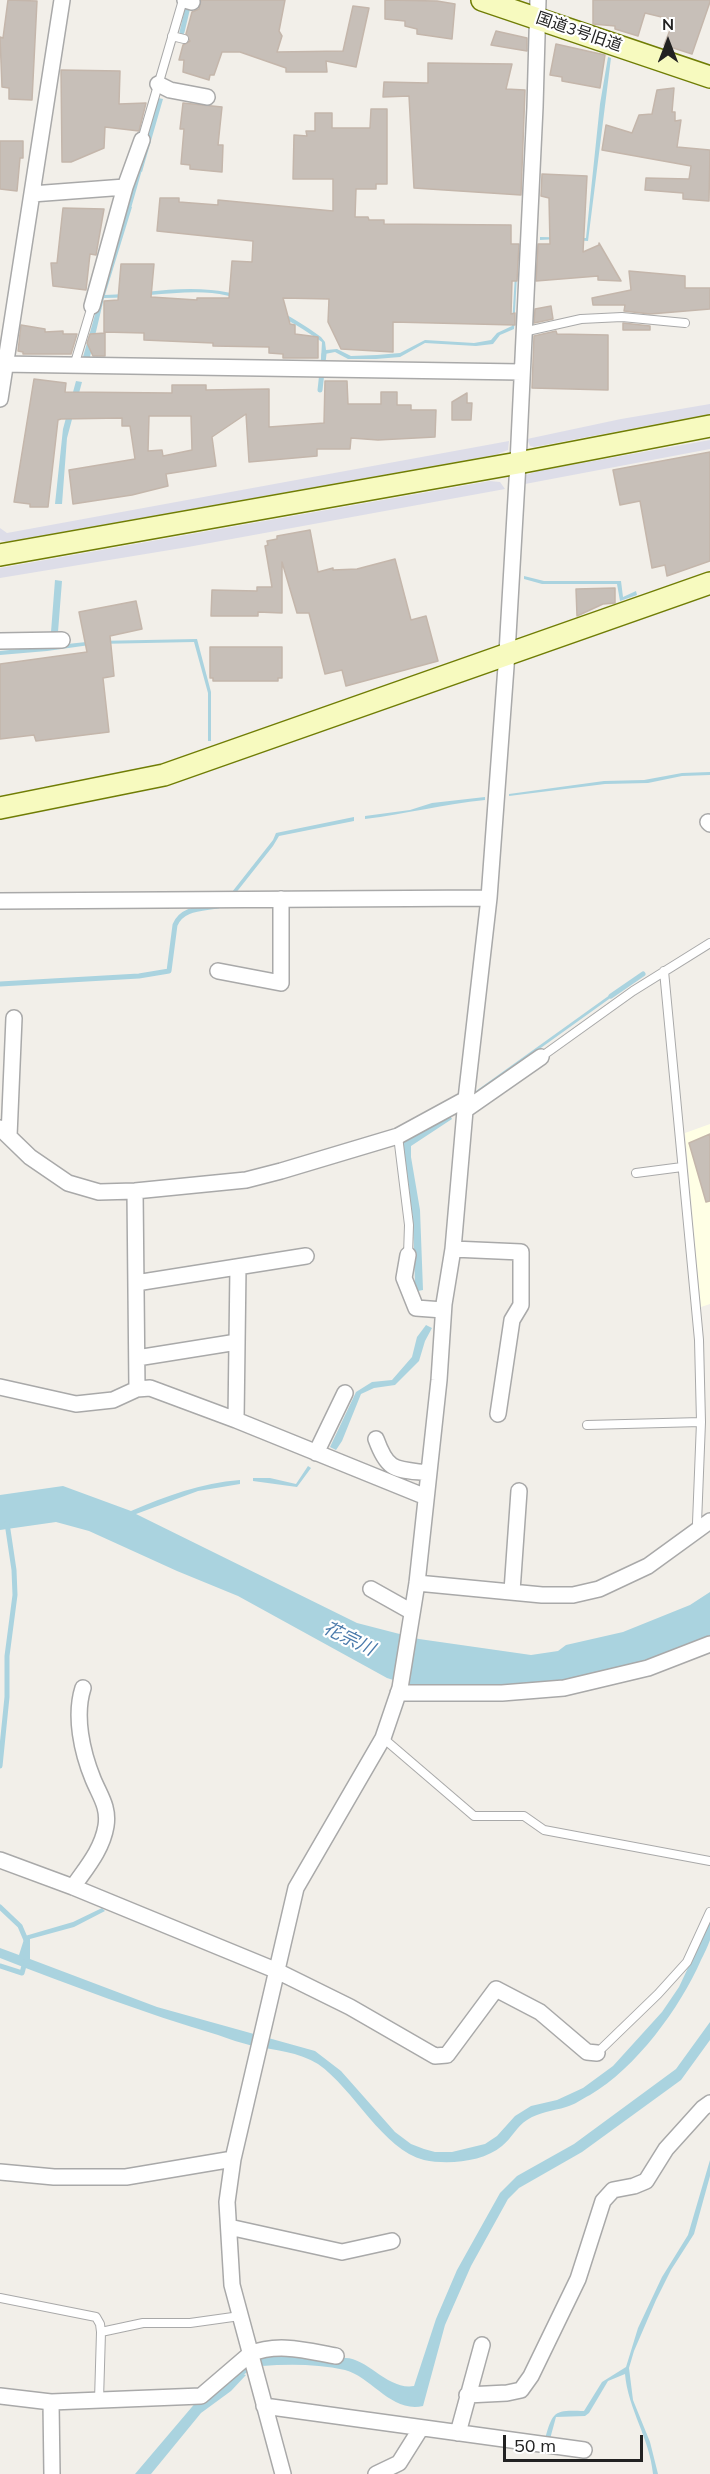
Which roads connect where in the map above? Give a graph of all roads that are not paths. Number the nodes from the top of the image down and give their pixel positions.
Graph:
1 (62, 0) edge
2 (482, 0) edge
3 (187, 1) edge
4 (538, 9) edge
5 (172, 36) junction
6 (184, 39) dead end
7 (710, 77) edge
8 (158, 84) junction
9 (207, 97) dead end
10 (142, 140) joint
11 (125, 187) junction
12 (32, 194) junction
13 (92, 306) joint
14 (685, 323) dead end
15 (523, 332) junction
16 (3, 365) edge
17 (74, 366) junction
18 (521, 372) junction
19 (0, 399) edge
20 (710, 426) edge
21 (518, 463) junction
22 (0, 555) edge
23 (710, 583) edge
24 (62, 640) dead end
25 (0, 641) edge
26 (507, 653) junction
27 (0, 808) edge
28 (489, 898) junction
29 (280, 899) junction
30 (0, 901) edge
31 (710, 943) edge
32 (218, 971) dead end
33 (664, 971) junction
34 (14, 1018) dead end
35 (541, 1057) joint
36 (466, 1105) junction
37 (4, 1132) edge
38 (398, 1136) junction
39 (682, 1167) junction
40 (636, 1173) dead end
41 (135, 1191) junction
42 (453, 1249) junction
43 (408, 1255) joint
44 (306, 1256) dead end
45 (238, 1267) junction
46 (136, 1283) junction
47 (443, 1310) junction
48 (237, 1342) junction
49 (137, 1358) junction
50 (0, 1387) edge
51 (137, 1389) junction
52 (345, 1393) dead end
53 (498, 1414) dead end
54 (236, 1420) junction
55 (701, 1422) junction
56 (587, 1425) dead end
57 (376, 1439) dead end
58 (316, 1453) junction
59 (428, 1473) junction
60 (519, 1491) dead end
61 (426, 1497) junction
62 (703, 1522) edge
63 (417, 1583) junction
64 (371, 1589) dead end
65 (512, 1591) junction
66 (412, 1612) junction
67 (710, 1644) edge
68 (82, 1688) dead end
69 (399, 1691) junction
70 (383, 1738) junction
71 (0, 1860) edge
72 (710, 1861) edge
73 (73, 1887) junction
74 (710, 1912) edge
75 (275, 1970) junction
76 (597, 2053) joint
77 (710, 2103) edge
78 (233, 2159) junction
79 (0, 2172) edge
80 (229, 2227) junction
81 (392, 2241) dead end
82 (0, 2298) edge
83 (240, 2316) junction
84 (101, 2332) junction
85 (482, 2345) dead end
86 (250, 2354) junction
87 (336, 2356) dead end
88 (467, 2395) junction
89 (0, 2396) edge
90 (99, 2400) junction
91 (51, 2402) junction
92 (264, 2406) junction
93 (421, 2428) junction
94 (458, 2433) junction
95 (584, 2450) dead end
96 (52, 2474) edge
97 (283, 2474) edge
98 (376, 2474) edge

1 - 12 street
2 - 4 street, 国道3号旧道
3 - 5 lane
4 - 7 street, 国道3号旧道
4 - 15 street
5 - 6 lane
5 - 8 lane
8 - 9 street
8 - 10 lane
10 - 11 street
11 - 12 street
11 - 13 street
12 - 16 street
13 - 17 lane
14 - 15 lane
15 - 18 street
16 - 17 street
16 - 19 street
17 - 18 street
18 - 21 street
20 - 21 street
21 - 22 street
21 - 26 street
23 - 26 street
24 - 25 street
26 - 27 street
26 - 28 street
28 - 29 street
28 - 36 street
29 - 30 street
29 - 32 street
31 - 33 lane
33 - 35 lane
33 - 39 lane
34 - 37 street
35 - 36 street
36 - 38 street
36 - 42 street
37 - 41 street
38 - 41 street
38 - 43 lane
39 - 40 lane
39 - 55 lane
41 - 46 street
42 - 47 street
42 - 53 street
43 - 47 street
44 - 45 street
45 - 46 street
45 - 48 street
46 - 49 street
47 - 59 street
48 - 49 street
48 - 54 street
49 - 51 street
50 - 51 street
51 - 54 street
52 - 58 street
54 - 58 street
55 - 56 lane
55 - 62 lane
57 - 59 street
58 - 61 street
59 - 61 street
60 - 65 street
61 - 63 street
62 - 65 street
63 - 65 street
63 - 66 street
64 - 66 street
66 - 69 street
67 - 69 street
68 - 73 street
69 - 70 street
70 - 72 lane
70 - 75 street
71 - 73 street
73 - 75 street
74 - 76 lane
75 - 76 street
75 - 78 street
77 - 88 street
78 - 79 street
78 - 80 street
80 - 81 street
80 - 83 street
82 - 84 lane
83 - 84 lane
83 - 86 street
84 - 90 lane
85 - 88 street
86 - 87 street
86 - 90 street
86 - 92 street
88 - 94 street
89 - 91 street
90 - 91 street
91 - 96 street
92 - 93 street
92 - 97 street
93 - 94 street
93 - 98 street
94 - 95 street

